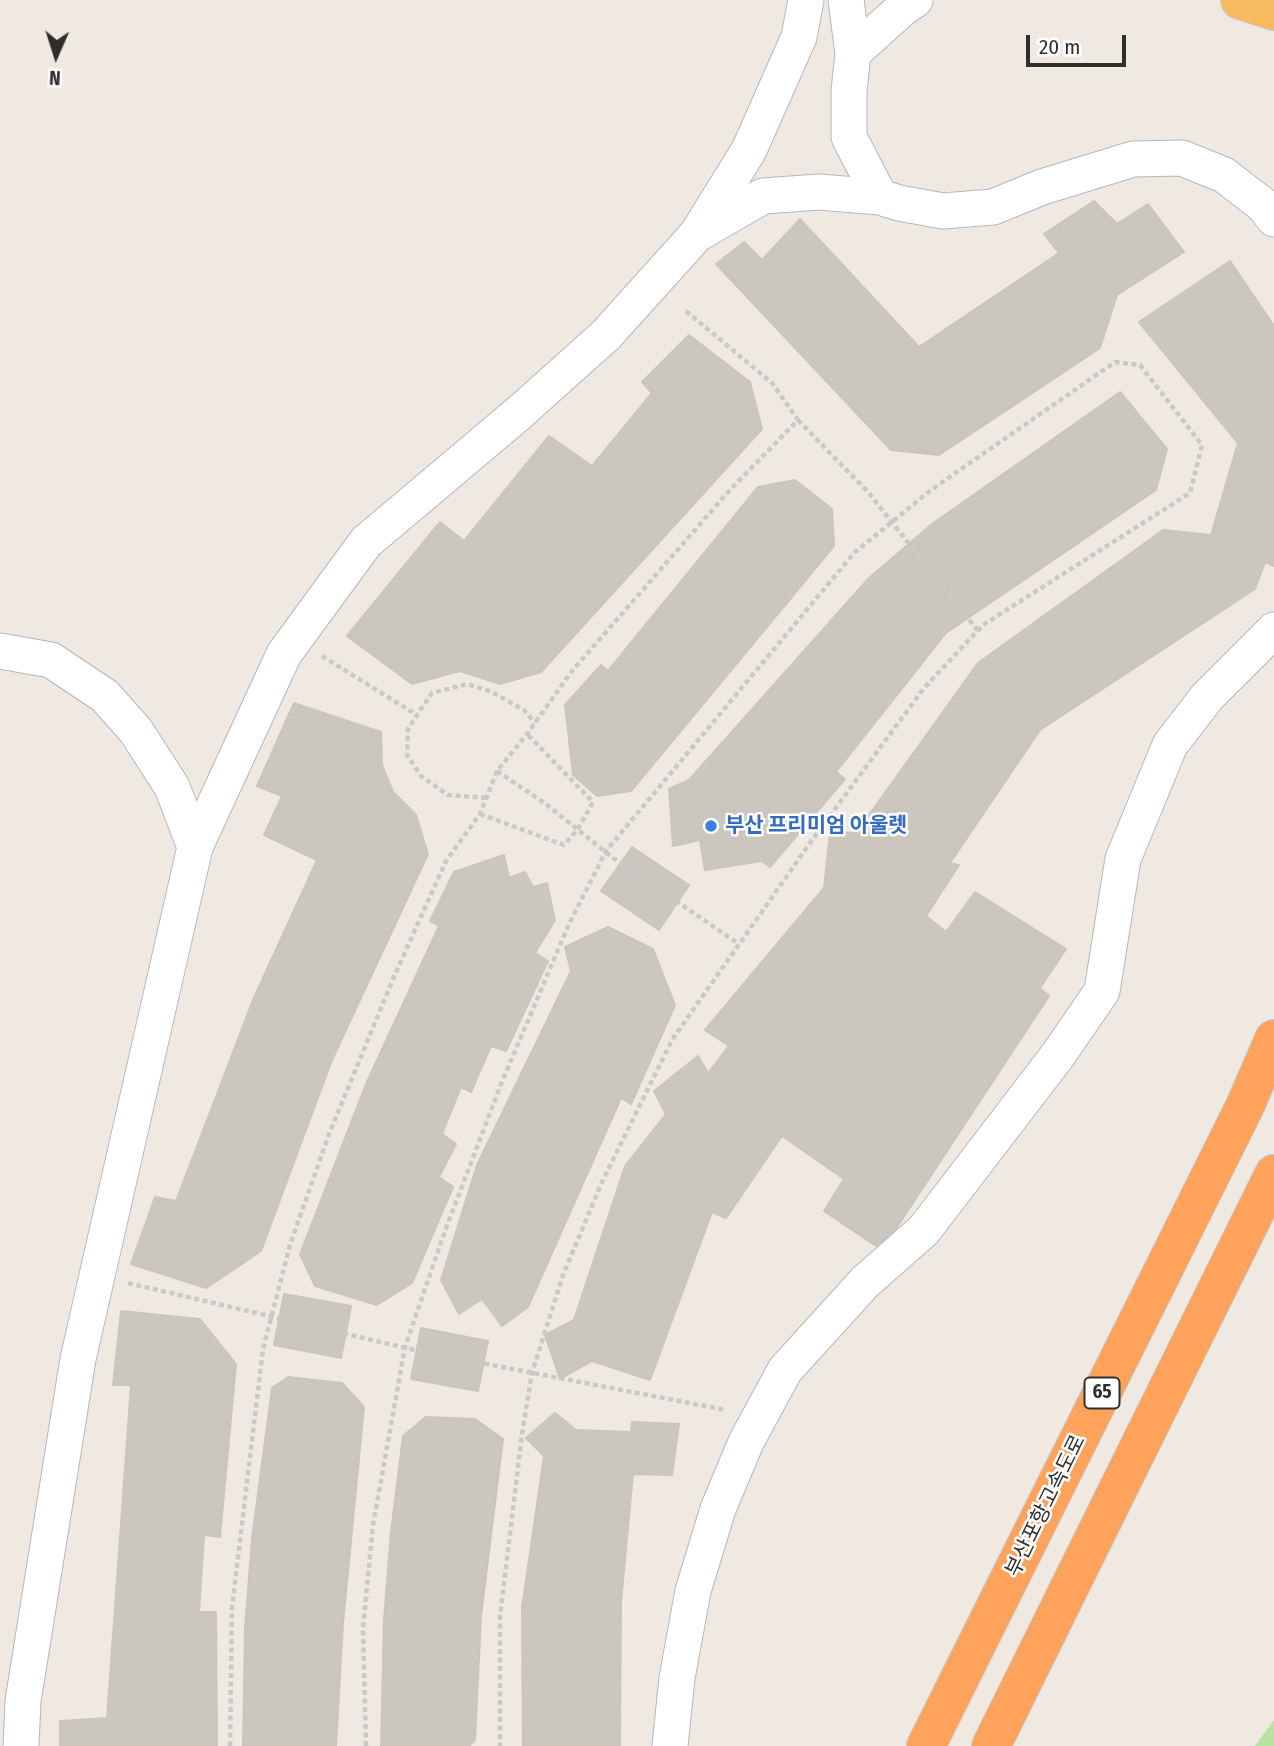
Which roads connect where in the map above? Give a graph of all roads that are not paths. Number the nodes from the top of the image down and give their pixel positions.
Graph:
1 (806, 0) edge
2 (837, 0) edge
3 (846, 0) edge
4 (915, 0) edge
5 (1240, 0) edge
6 (1274, 11) edge
7 (799, 37) junction
8 (853, 53) junction
9 (880, 197) junction
10 (1274, 219) edge
11 (697, 234) junction
12 (1274, 631) edge
13 (0, 650) edge
14 (195, 848) junction
15 (1274, 1038) edge
16 (1274, 1174) edge
17 (21, 1746) edge
18 (670, 1746) edge
19 (926, 1746) edge
20 (991, 1746) edge

1 - 7 street
2 - 7 street
3 - 8 street
4 - 8 street
5 - 6 highway
7 - 11 street
8 - 9 street
9 - 10 street
9 - 11 street
11 - 14 street
12 - 18 street
13 - 14 street
14 - 17 street
15 - 19 highway, 부산포항고속도로 / 65
16 - 20 highway

